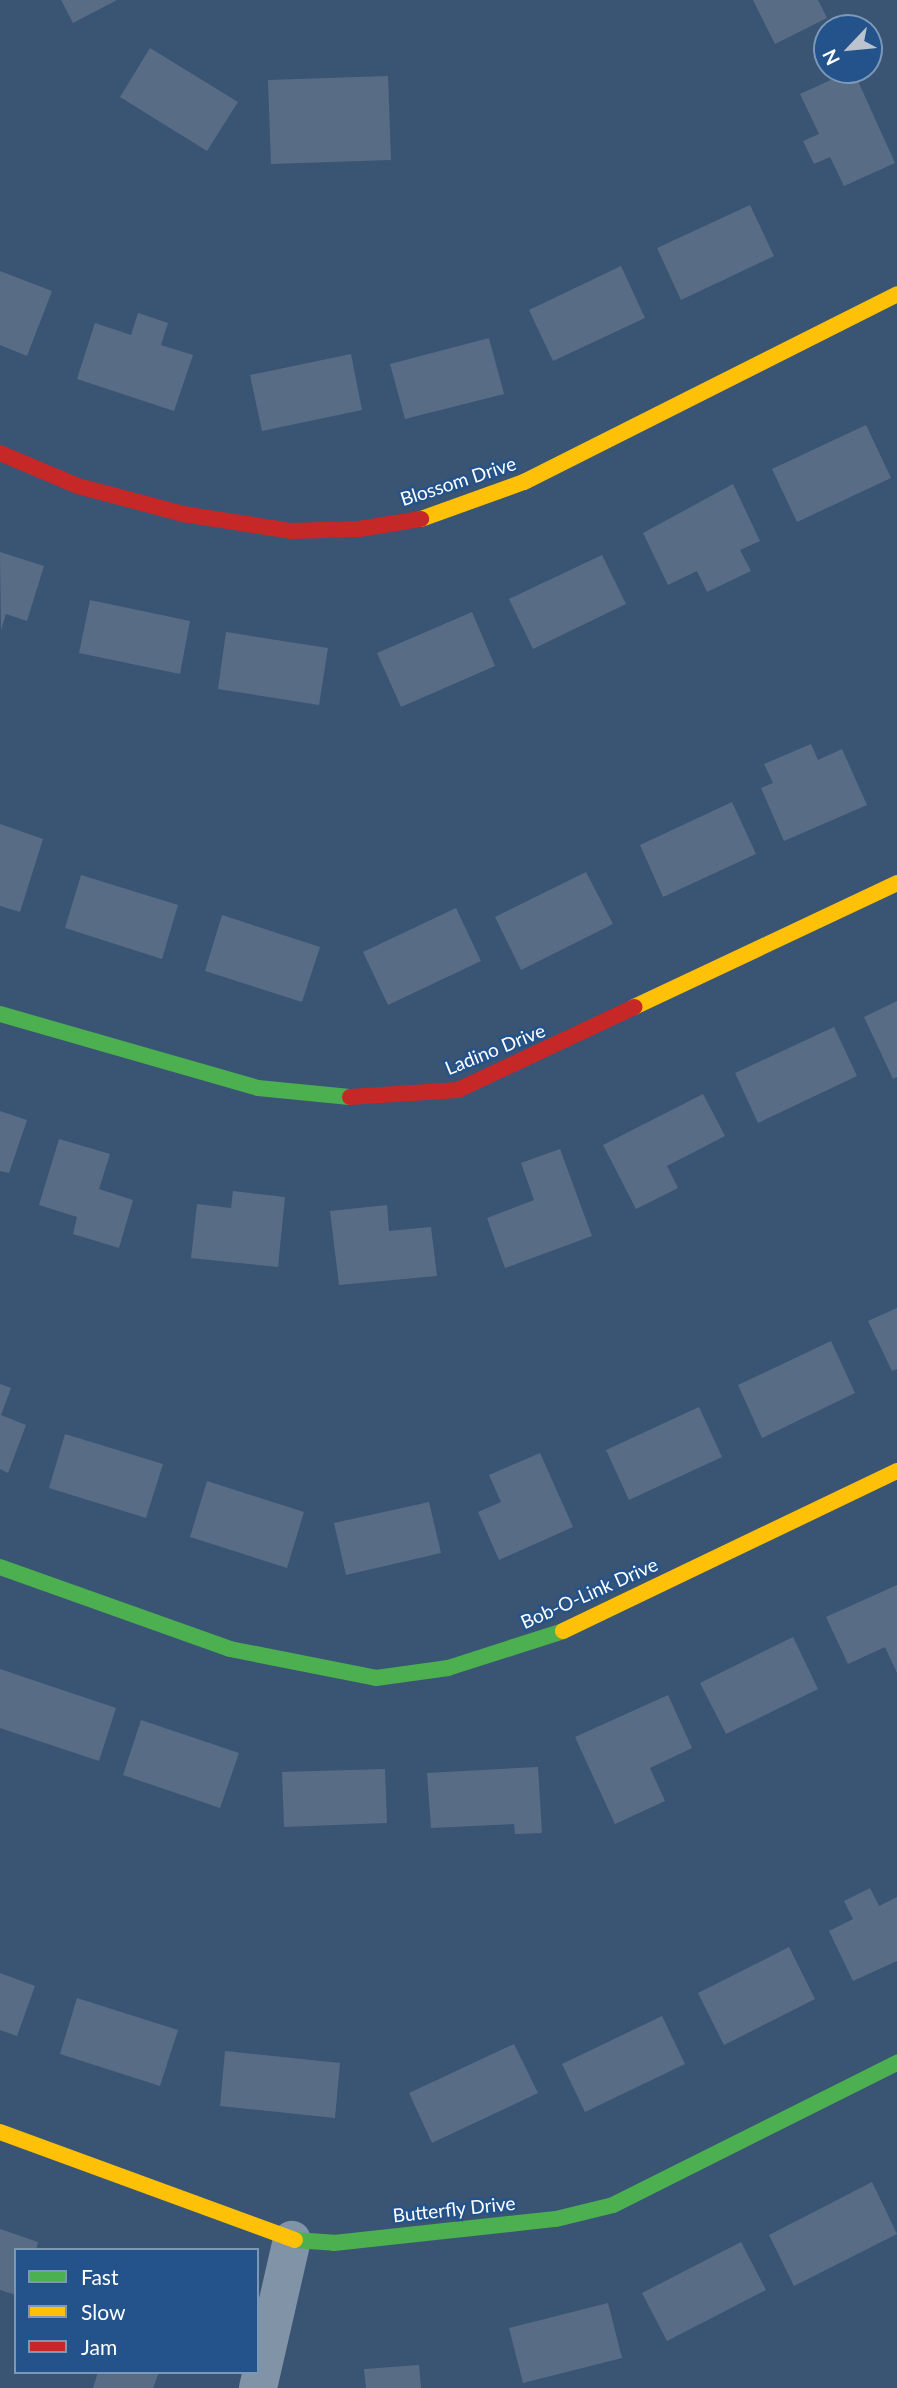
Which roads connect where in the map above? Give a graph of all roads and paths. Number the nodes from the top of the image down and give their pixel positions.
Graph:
1 (897, 294) edge
2 (0, 453) edge
3 (897, 883) edge
4 (0, 1014) edge
5 (897, 1471) edge
6 (0, 1567) edge
7 (897, 2063) edge
8 (0, 2132) edge
9 (292, 2240) junction
10 (258, 2388) edge

1 - 2 street, Blossom Drive
3 - 4 street, Ladino Drive
5 - 6 street, Bob-O-Link Drive
7 - 9 street, Butterfly Drive
8 - 9 street, Butterfly Drive
9 - 10 street

